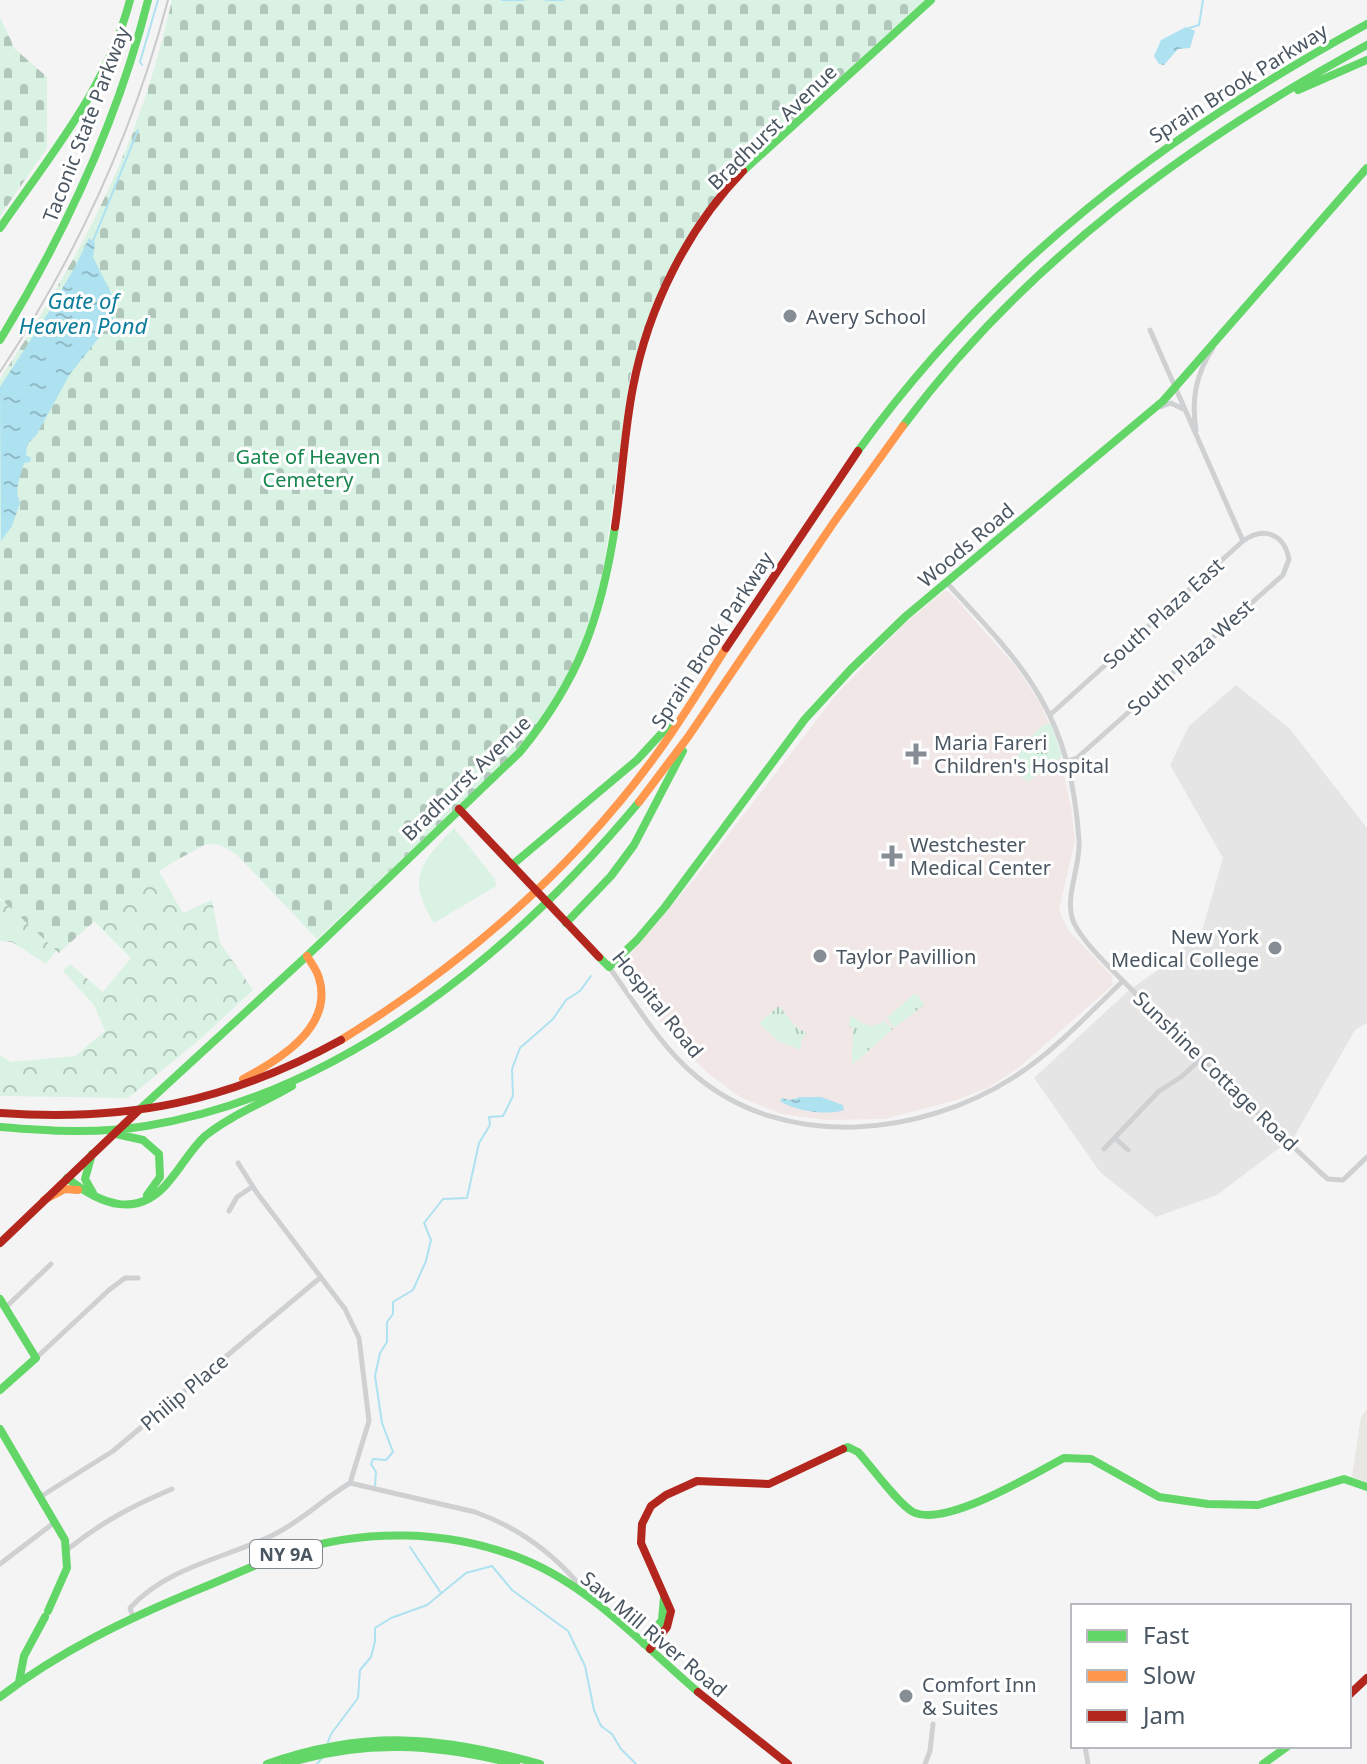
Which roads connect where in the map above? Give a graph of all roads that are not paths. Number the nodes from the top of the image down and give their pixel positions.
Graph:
1 (130, 0) edge
2 (145, 0) edge
3 (931, 0) edge
4 (1367, 24) edge
5 (1367, 45) edge
6 (1367, 60) edge
7 (1258, 107) junction
8 (1367, 168) edge
9 (0, 228) edge
10 (0, 329) edge
11 (1150, 330) dead end
12 (1219, 339) junction
13 (0, 340) edge
14 (1175, 388) junction
15 (1152, 412) junction
16 (1185, 412) junction
17 (1198, 439) junction
18 (1243, 541) junction
19 (946, 582) junction
20 (693, 698) junction
21 (1051, 714) junction
22 (696, 724) junction
23 (1068, 761) junction
24 (459, 809) junction
25 (514, 867) junction
26 (566, 922) junction
27 (307, 956) junction
28 (609, 967) junction
29 (1123, 981) junction
30 (1201, 1059) junction
31 (318, 1068) junction
32 (210, 1096) junction
33 (0, 1113) edge
34 (0, 1127) edge
35 (97, 1131) junction
36 (1115, 1138) junction
37 (1104, 1149) dead end
38 (1128, 1150) dead end
39 (94, 1152) junction
40 (1367, 1157) edge
41 (238, 1163) dead end
42 (69, 1176) junction
43 (252, 1187) junction
44 (89, 1193) junction
45 (44, 1200) junction
46 (229, 1211) dead end
47 (1, 1241) edge
48 (51, 1264) dead end
49 (321, 1277) junction
50 (138, 1278) dead end
51 (3, 1303) edge
52 (36, 1358) junction
53 (0, 1390) edge
54 (0, 1429) edge
55 (350, 1483) junction
56 (1367, 1487) edge
57 (172, 1489) dead end
58 (40, 1497) junction
59 (55, 1522) junction
60 (68, 1549) junction
61 (0, 1564) edge
62 (576, 1589) junction
63 (133, 1617) junction
64 (647, 1647) junction
65 (1367, 1678) edge
66 (19, 1682) junction
67 (1351, 1693) edge
68 (0, 1697) edge
69 (933, 1724) dead end
70 (326, 1748) junction
71 (1285, 1748) edge
72 (267, 1764) edge
73 (285, 1764) edge
74 (516, 1764) edge
75 (540, 1764) edge
76 (788, 1764) edge
77 (925, 1764) edge
78 (1263, 1764) edge

1 - 9 main road
2 - 10 main road, Taconic State Parkway
2 - 13 main road, Taconic State Parkway
3 - 24 main road, Bradhurst Avenue
4 - 20 main road, Sprain Brook Parkway
5 - 7 main road, Sprain Brook Parkway
6 - 7 main road
7 - 22 main road, Sprain Brook Parkway
8 - 12 main road, Woods Road
11 - 14 street
12 - 14 main road, Woods Road
12 - 17 street
14 - 15 main road, Woods Road
14 - 16 street
15 - 16 street
15 - 19 main road, Woods Road
16 - 17 street
17 - 18 street
18 - 21 street, South Plaza East
18 - 23 street, South Plaza West
19 - 21 street, Sunshine Cottage Road
19 - 28 main road, Woods Road
20 - 25 main road
20 - 32 main road, Sprain Brook Parkway
21 - 23 street, Sunshine Cottage Road
22 - 26 main road
22 - 31 main road, Sprain Brook Parkway
23 - 29 street, Sunshine Cottage Road
24 - 25 main road, Hospital Road
24 - 27 main road, Bradhurst Avenue
25 - 26 main road, Hospital Road
26 - 28 main road, Hospital Road
27 - 32 main road
27 - 39 main road, Bradhurst Avenue
28 - 29 street, Hospital Road
29 - 30 street, Sunshine Cottage Road
30 - 36 street
30 - 40 street, Sunshine Cottage Road
31 - 35 main road, Sprain Brook Parkway
31 - 44 main road
32 - 33 main road, Sprain Brook Parkway
34 - 35 main road, Sprain Brook Parkway
35 - 44 main road
36 - 37 street
36 - 38 street
39 - 42 main road, Bradhurst Avenue
39 - 44 main road
41 - 43 street
42 - 44 main road
42 - 45 main road, Bradhurst Avenue
43 - 46 street
43 - 49 street
44 - 45 main road
45 - 47 main road, Bradhurst Avenue
48 - 51 street
49 - 55 street
49 - 58 street, Philip Place
50 - 52 street
51 - 52 main road
52 - 53 main road
54 - 58 main road
55 - 62 street
55 - 63 street
56 - 64 main road
57 - 60 street
58 - 59 main road
59 - 60 main road
59 - 61 street
60 - 66 main road
62 - 63 main road, Saw Mill River Road / NY 9A
62 - 64 main road, Saw Mill River Road / NY 9A
63 - 66 main road, Saw Mill River Road / NY 9A
64 - 76 main road, Saw Mill River Road / NY 9A
65 - 67 main road
66 - 68 main road, Saw Mill River Road / NY 9A
69 - 77 street
70 - 72 main road
70 - 73 main road
70 - 74 main road
70 - 75 main road
71 - 78 main road

